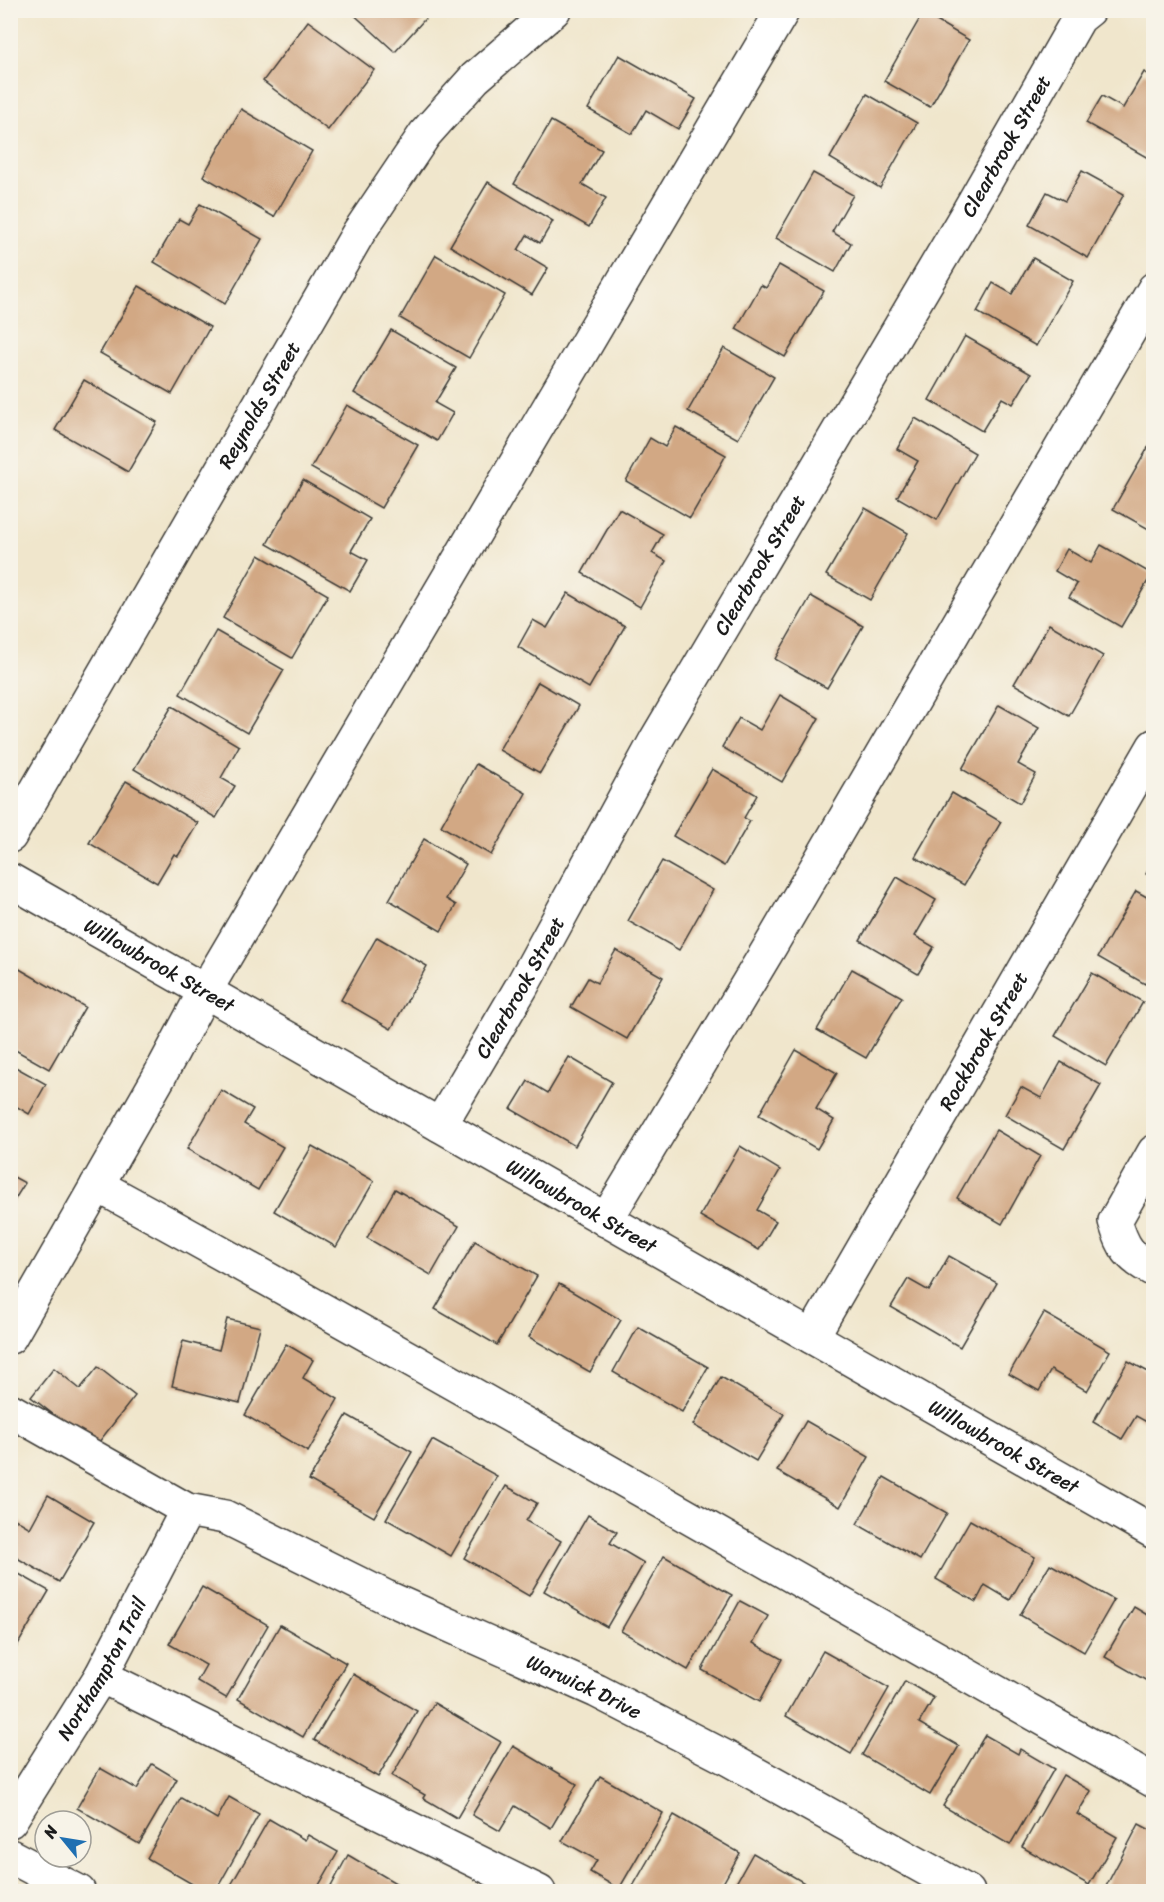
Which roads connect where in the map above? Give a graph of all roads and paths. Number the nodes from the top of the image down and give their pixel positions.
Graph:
1 (554, 10) edge
2 (783, 10) edge
3 (1089, 10) edge
4 (1154, 289) edge
5 (1154, 746) edge
6 (10, 836) edge
7 (10, 880) edge
8 (206, 991) junction
9 (440, 1125) junction
10 (1154, 1152) edge
11 (97, 1185) junction
12 (606, 1220) junction
13 (1154, 1270) edge
14 (10, 1337) edge
15 (812, 1337) junction
16 (10, 1410) edge
17 (188, 1510) junction
18 (1154, 1532) edge
19 (101, 1676) junction
20 (1154, 1781) edge
21 (10, 1821) edge
22 (10, 1856) edge
23 (79, 1892) edge
24 (539, 1892) edge
25 (968, 1892) edge

1 - 6 street, Reynolds Street
2 - 8 street
3 - 9 street, Clearbrook Street
4 - 12 street
5 - 15 street, Rockbrook Street
7 - 8 street, Willowbrook Street
8 - 9 street, Willowbrook Street
8 - 11 street
9 - 12 street, Willowbrook Street
10 - 13 street
11 - 14 street
11 - 20 street
12 - 15 street, Willowbrook Street
15 - 18 street, Willowbrook Street
16 - 17 street, Warwick Drive
17 - 19 street, Northampton Trail
17 - 25 street, Warwick Drive
19 - 21 street, Northampton Trail
19 - 24 street
22 - 23 street

